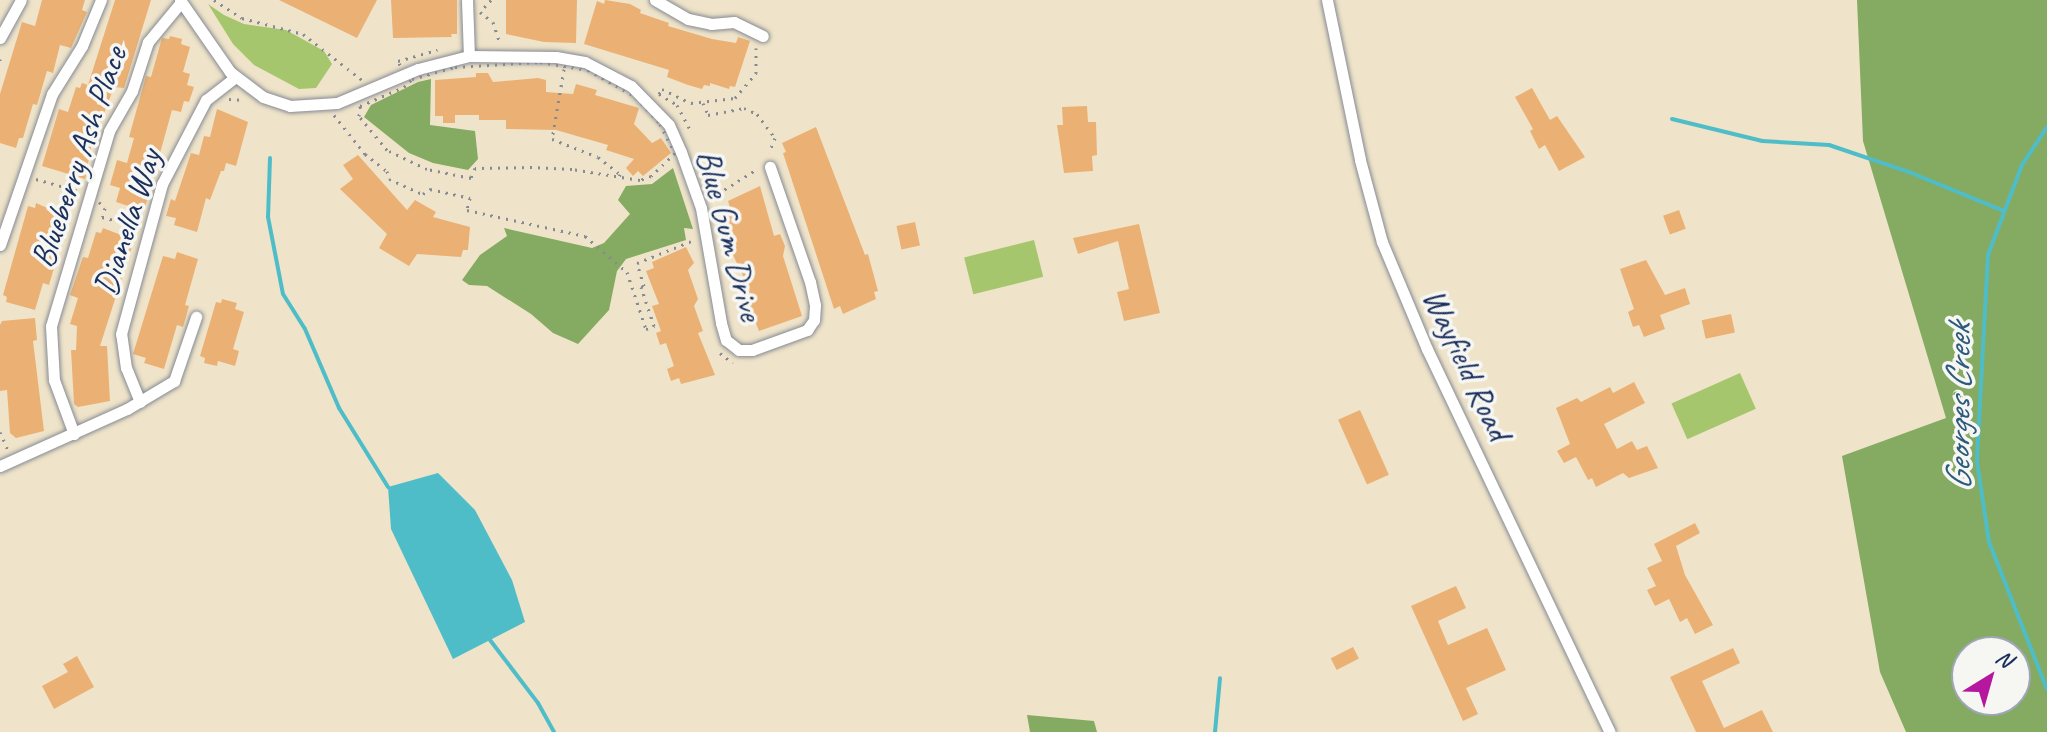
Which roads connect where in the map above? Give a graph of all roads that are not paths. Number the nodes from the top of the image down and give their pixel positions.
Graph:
1 (21, 0) edge
2 (101, 0) edge
3 (467, 0) edge
4 (655, 0) edge
5 (1327, 0) edge
6 (180, 1) edge
7 (0, 38) edge
8 (760, 40) road end
9 (469, 56) junction
10 (235, 77) junction
11 (770, 167) dead end
12 (0, 245) edge
13 (196, 317) dead end
14 (140, 402) junction
15 (74, 434) junction
16 (0, 466) edge
17 (1610, 732) edge

1 - 7 street
2 - 12 street
3 - 9 street
4 - 8 street
5 - 17 street, Wayfield Road
6 - 10 street, Blue Gum Drive
6 - 15 street, Blueberry Ash Place
9 - 10 street, Blue Gum Drive
9 - 11 street, Blue Gum Drive
10 - 14 street, Dianella Way
13 - 14 street
14 - 15 street
15 - 16 street

